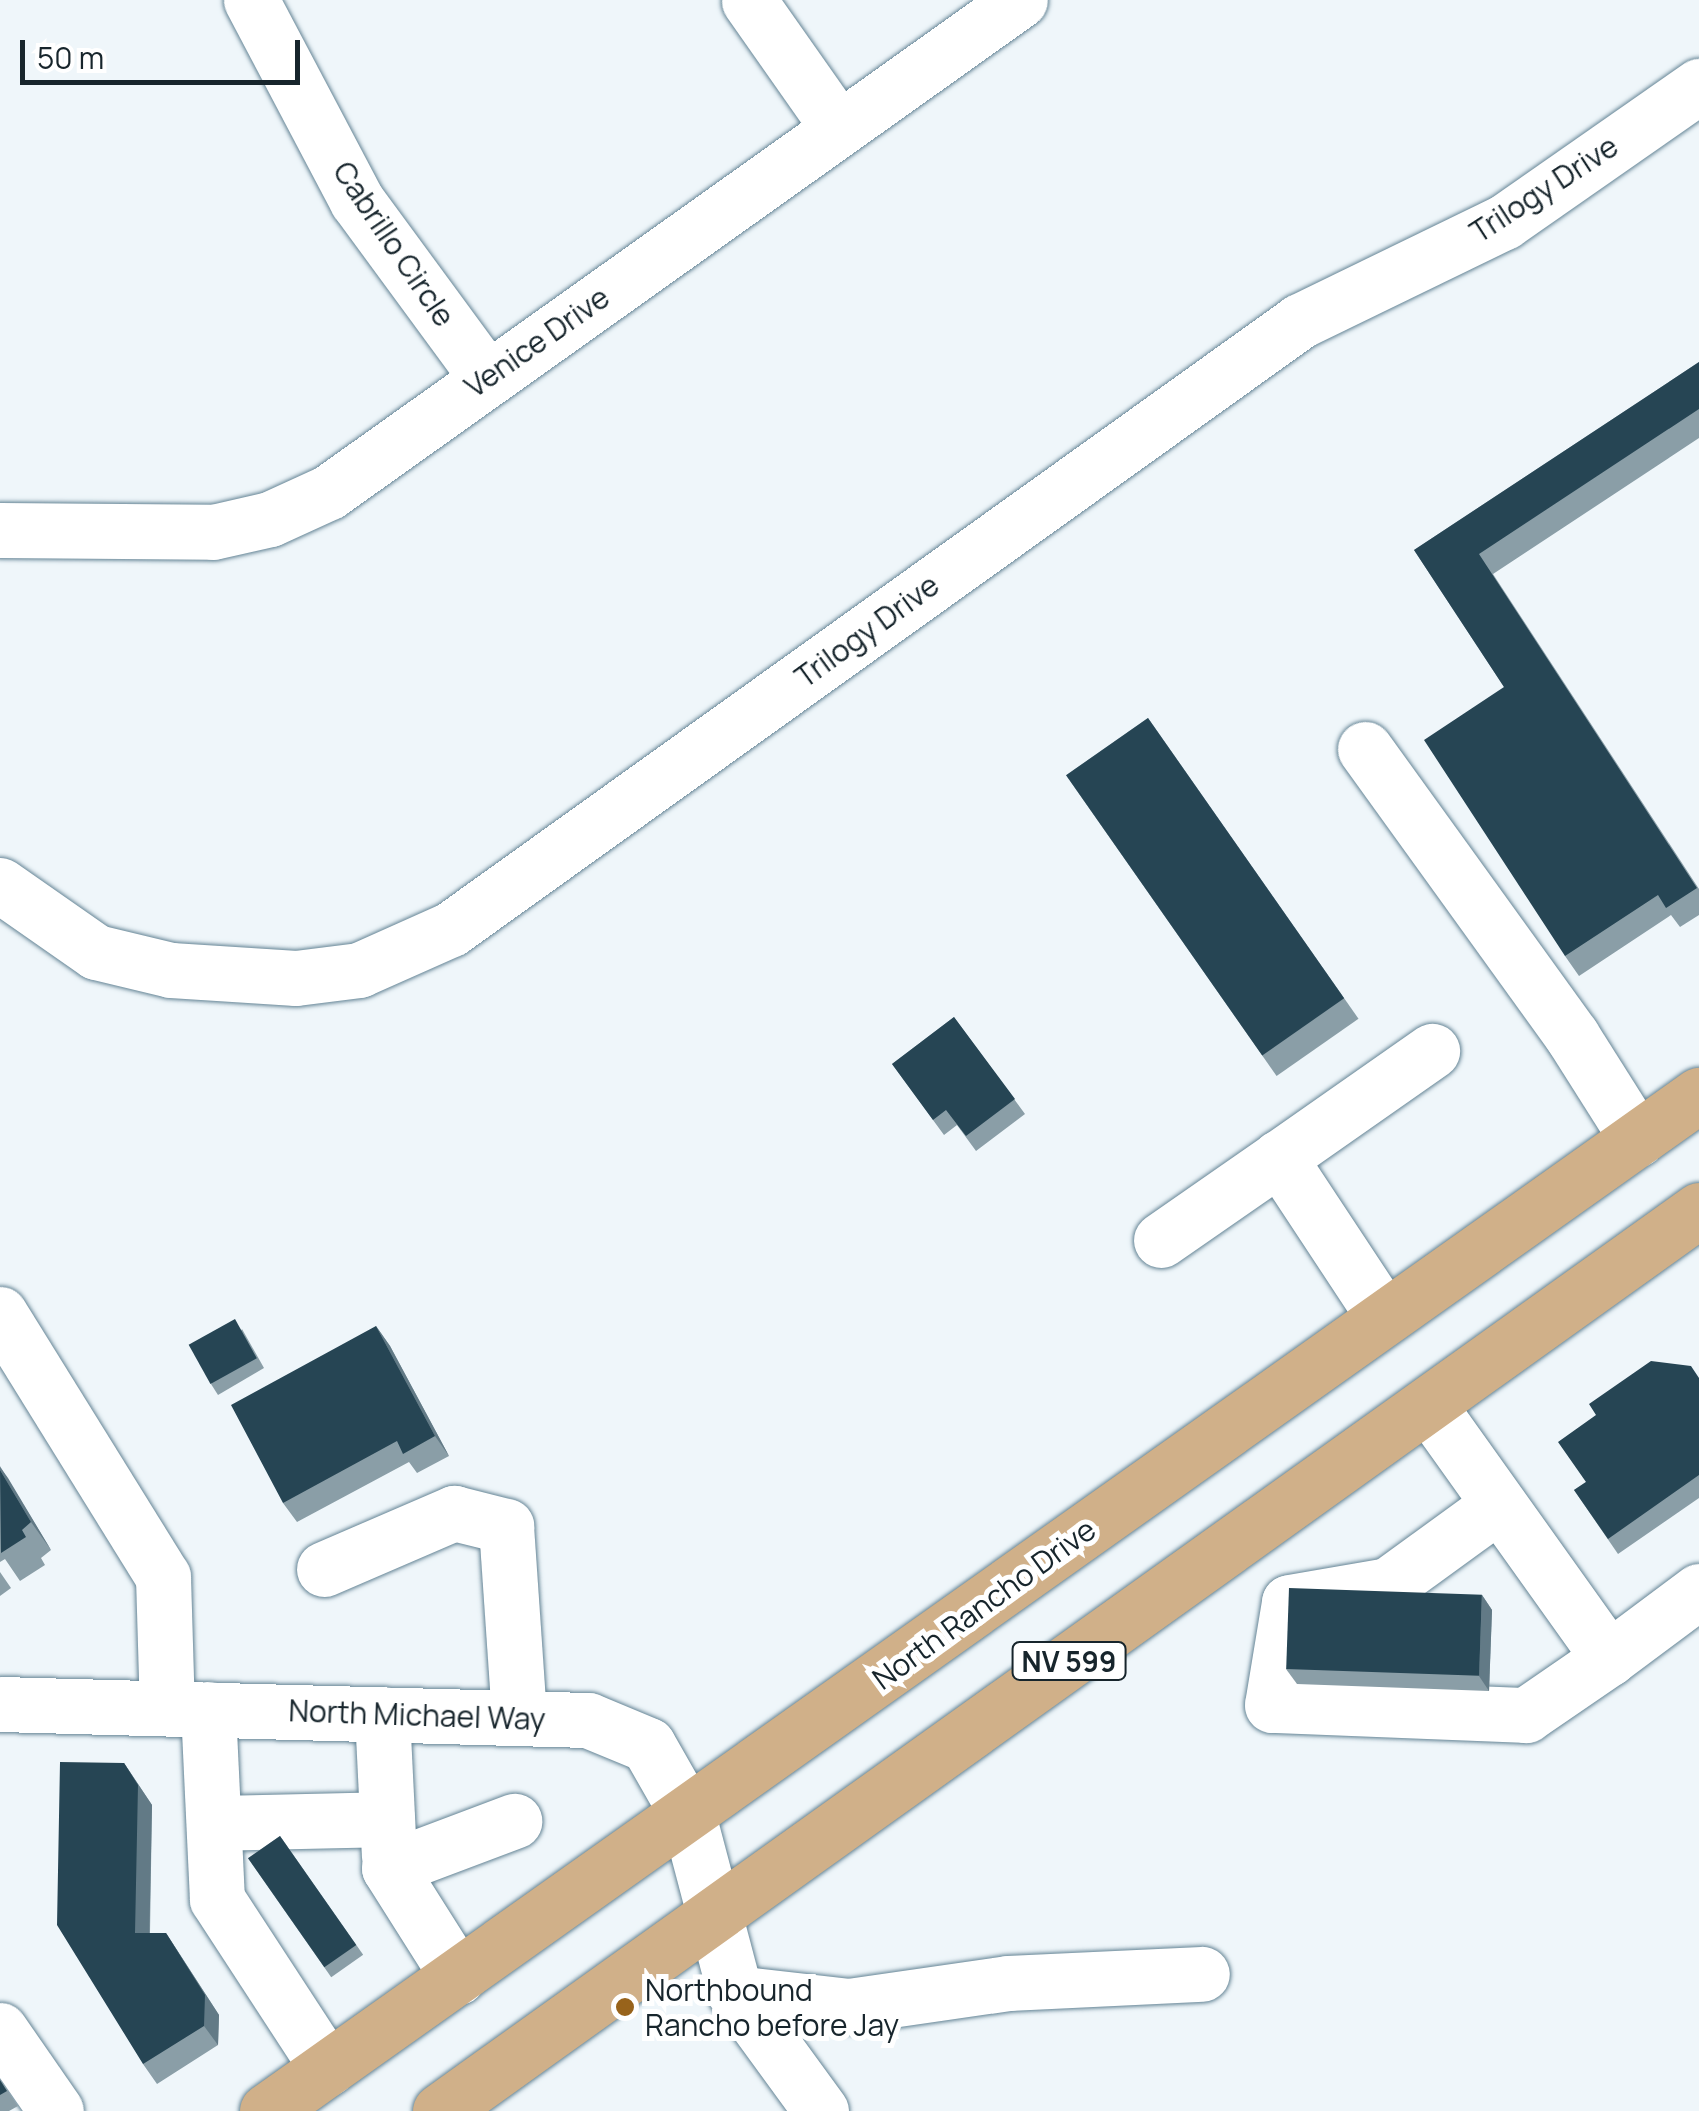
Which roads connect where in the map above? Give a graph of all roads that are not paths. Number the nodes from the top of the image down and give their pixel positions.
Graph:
1 (251, 0) edge
2 (749, 0) edge
3 (1020, 0) edge
4 (1699, 86) edge
5 (839, 129) junction
6 (487, 378) junction
7 (0, 530) edge
8 (1365, 749) dead end
9 (0, 885) edge
10 (1432, 1051) dead end
11 (1699, 1096) edge
12 (1638, 1139) junction
13 (1280, 1158) junction
14 (1698, 1211) edge
15 (1161, 1240) dead end
16 (0, 1314) edge
17 (1384, 1317) junction
18 (1429, 1406) junction
19 (1498, 1505) junction
20 (324, 1569) dead end
21 (1699, 1590) edge
22 (1608, 1658) junction
23 (0, 1704) edge
24 (188, 1709) junction
25 (382, 1714) junction
26 (519, 1718) junction
27 (688, 1815) junction
28 (514, 1821) dead end
29 (214, 1823) junction
30 (388, 1843) junction
31 (715, 1912) junction
32 (1202, 1974) dead end
33 (458, 1977) junction
34 (735, 1993) junction
35 (0, 2030) edge
36 (327, 2068) junction
37 (56, 2111) edge
38 (267, 2111) edge
39 (440, 2111) edge
40 (821, 2111) edge

1 - 6 street, Cabrillo Circle
2 - 5 street
3 - 5 street, Venice Drive
4 - 9 street, Trilogy Drive
5 - 6 street, Venice Drive
6 - 7 street, Venice Drive
8 - 12 street
10 - 13 street
11 - 12 main road, North Rancho Drive / NV 599
12 - 17 main road, North Rancho Drive / NV 599
13 - 15 street
13 - 17 street
14 - 18 main road, NV 599
16 - 24 street
17 - 27 main road, North Rancho Drive / NV 599
18 - 19 street
18 - 31 main road, NV 599
19 - 22 street
19 - 22 street
20 - 26 street
21 - 22 street
23 - 24 street, North Michael Way
24 - 25 street, North Michael Way
24 - 29 street
25 - 26 street, North Michael Way
25 - 30 street
26 - 27 street, North Michael Way
27 - 31 street, North Michael Way
27 - 33 main road, North Rancho Drive / NV 599
28 - 30 street
29 - 30 street
29 - 36 street
30 - 33 street
31 - 34 street, North Michael Way
31 - 39 main road, NV 599
32 - 34 street
33 - 36 main road, North Rancho Drive / NV 599
34 - 40 street
35 - 37 street
36 - 38 main road, North Rancho Drive / NV 599

